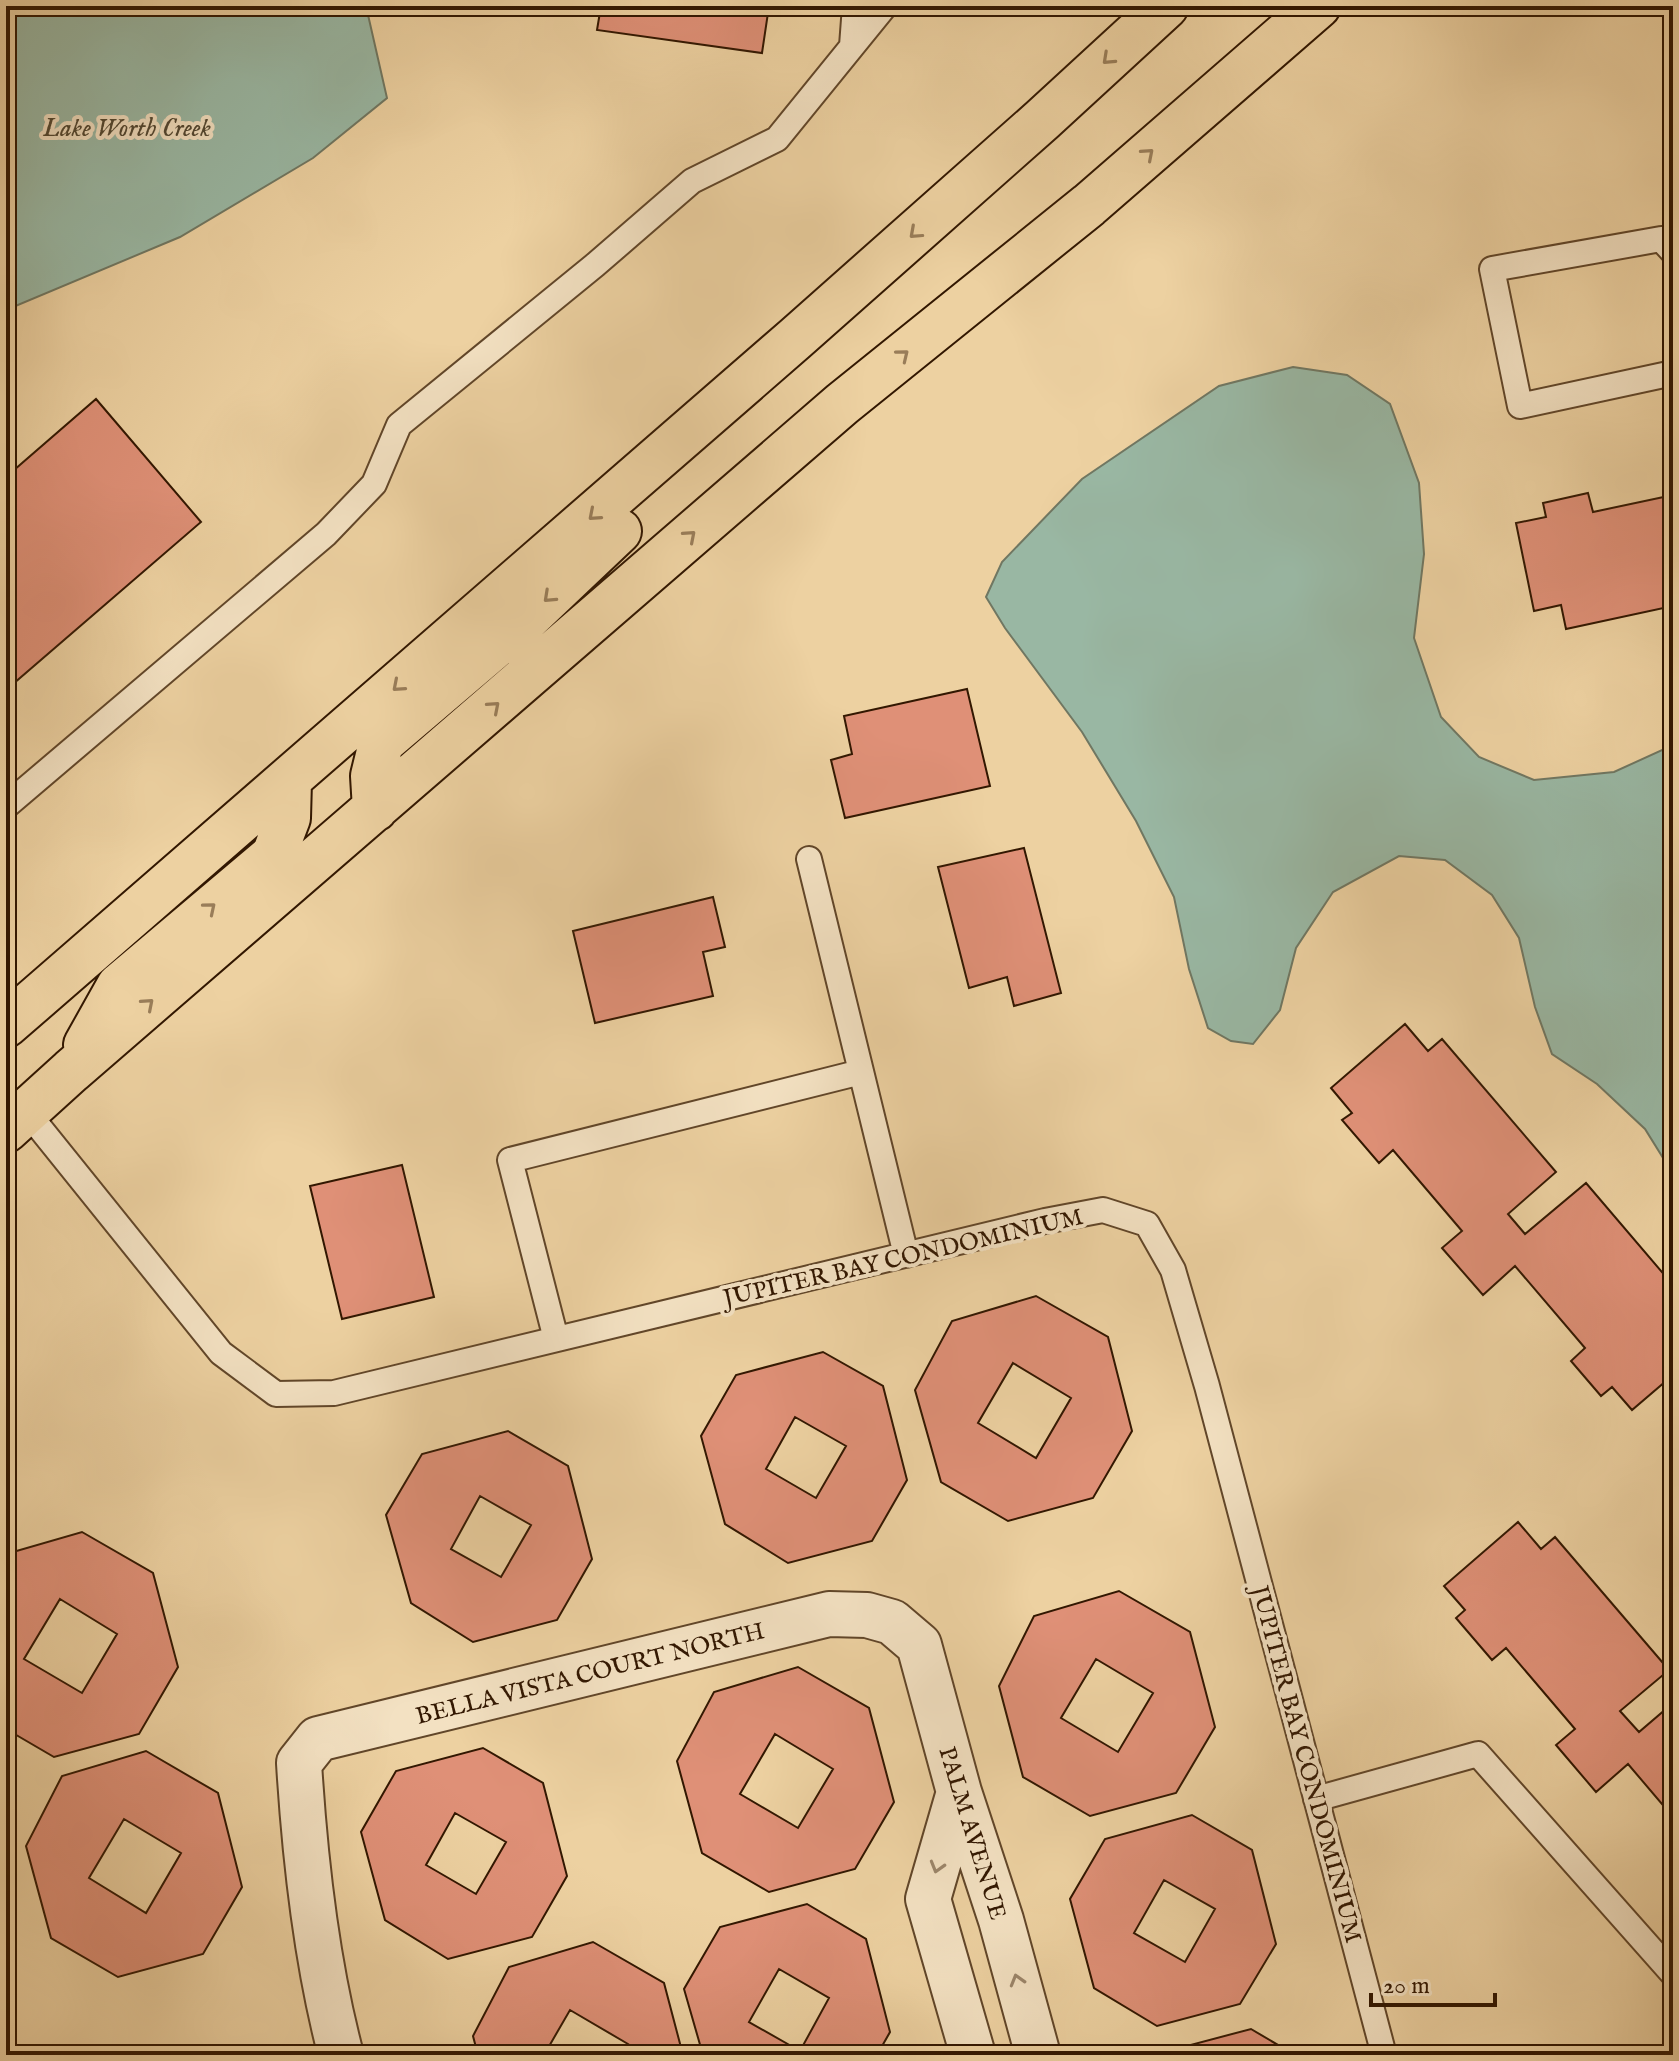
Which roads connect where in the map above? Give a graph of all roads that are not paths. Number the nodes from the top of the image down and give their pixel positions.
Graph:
1 (855, 6) edge
2 (885, 6) edge
3 (1166, 6) edge
4 (1318, 6) edge
5 (852, 46) junction
6 (1673, 252) edge
7 (796, 338) junction
8 (1673, 373) edge
9 (289, 781) junction
10 (6, 806) edge
11 (375, 809) junction
12 (809, 859) dead end
13 (6, 1025) edge
14 (71, 1071) junction
15 (861, 1072) junction
16 (16, 1121) edge
17 (906, 1255) junction
18 (556, 1339) junction
19 (892, 1622) joint
20 (959, 1792) junction
21 (1316, 1799) junction
22 (1673, 1974) edge
23 (341, 2055) edge
24 (973, 2055) edge
25 (1038, 2055) edge
26 (1384, 2055) edge

1 - 5 lane
2 - 5 lane
3 -> 7 main road
11 -> 4 main road
5 - 10 lane
6 - 8 lane
7 -> 9 main road
7 -> 11 main road
9 - 13 main road
14 -> 9 main road
14 -> 11 main road
12 - 15 lane
14 - 16 main road
15 - 17 lane
15 - 18 lane
16 - 18 lane, JUPITER BAY CONDOMINIUM
17 - 18 lane, JUPITER BAY CONDOMINIUM
17 - 21 lane, JUPITER BAY CONDOMINIUM
19 - 20 street, PALM AVENUE
19 - 23 street, BELLA VISTA COURT NORTH
20 -> 24 street
25 -> 20 street, PALM AVENUE
21 - 22 lane
21 - 26 lane, JUPITER BAY CONDOMINIUM

